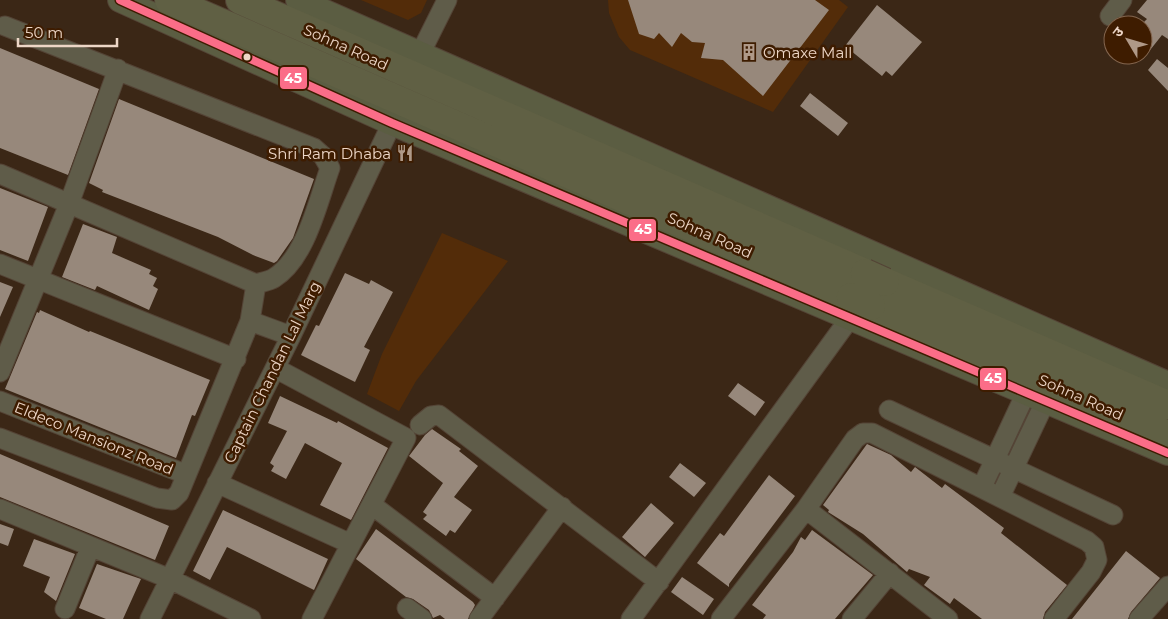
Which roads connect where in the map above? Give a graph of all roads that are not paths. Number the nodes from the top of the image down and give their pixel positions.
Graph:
1 (120, 0) edge
2 (169, 0) edge
3 (240, 0) edge
4 (298, 0) edge
5 (447, 0) edge
6 (1122, 0) edge
7 (1111, 15) edge
8 (5, 26) dead end
9 (420, 54) junction
10 (118, 69) junction
11 (392, 123) junction
12 (0, 174) edge
13 (69, 204) junction
14 (0, 264) edge
15 (879, 271) junction
16 (38, 280) junction
17 (256, 284) junction
18 (858, 307) junction
19 (250, 321) junction
20 (291, 336) junction
21 (236, 359) junction
22 (275, 368) junction
23 (0, 372) edge
24 (1168, 384) edge
25 (1036, 396) junction
26 (0, 401) edge
27 (1168, 405) edge
28 (889, 410) dead end
29 (420, 425) dead end
30 (1168, 435) edge
31 (0, 438) edge
32 (1168, 453) edge
33 (997, 459) junction
34 (1015, 468) junction
35 (185, 474) junction
36 (217, 483) junction
37 (982, 487) junction
38 (1000, 497) junction
39 (372, 505) junction
40 (562, 507) junction
41 (0, 509) edge
42 (806, 509) junction
43 (1113, 515) dead end
44 (351, 544) junction
45 (90, 548) junction
46 (890, 573) junction
47 (170, 579) junction
48 (659, 582) junction
49 (1168, 586) edge
50 (495, 598) junction
51 (65, 609) dead end
52 (937, 616) edge
53 (150, 619) edge
54 (251, 619) edge
55 (312, 619) edge
56 (479, 619) edge
57 (630, 619) edge
58 (721, 619) edge
59 (852, 619) edge
60 (1054, 619) edge
61 (1139, 619) edge

1 - 11 main road
2 - 18 highway, Sohna Road
3 - 15 highway, Sohna Road
4 - 9 main road
5 - 9 street
6 - 7 street
8 - 10 street
9 - 15 main road
10 - 13 street
10 - 17 street
11 - 18 main road
11 - 20 street, Captain Chandan Lal Marg
12 - 13 street
13 - 16 street
13 - 17 street
14 - 16 street
15 - 18 street
15 - 24 main road
15 - 27 highway, Sohna Road
16 - 21 street
16 - 23 street
17 - 19 street
18 - 25 main road
18 - 30 highway, Sohna Road
18 - 48 street
19 - 20 street
19 - 21 street
20 - 22 street, Captain Chandan Lal Marg
21 - 35 street
22 - 36 street, Captain Chandan Lal Marg
22 - 39 street
25 - 32 main road
25 - 33 street
25 - 34 street
26 - 35 street, Eldeco Mansionz Road
28 - 33 street
29 - 40 street
31 - 35 street, Eldeco Mansionz Road
33 - 34 street
33 - 37 street
34 - 38 street
34 - 43 street
36 - 44 street
36 - 47 street, Captain Chandan Lal Marg
37 - 38 street
37 - 42 street
38 - 60 street
39 - 44 street
39 - 50 street
40 - 48 street
40 - 50 street
41 - 45 street
42 - 46 street
42 - 58 street
44 - 55 street
45 - 47 street
45 - 51 street
46 - 52 street
46 - 59 street
47 - 53 street, Captain Chandan Lal Marg
47 - 54 street
48 - 57 street
49 - 61 street
50 - 56 street

